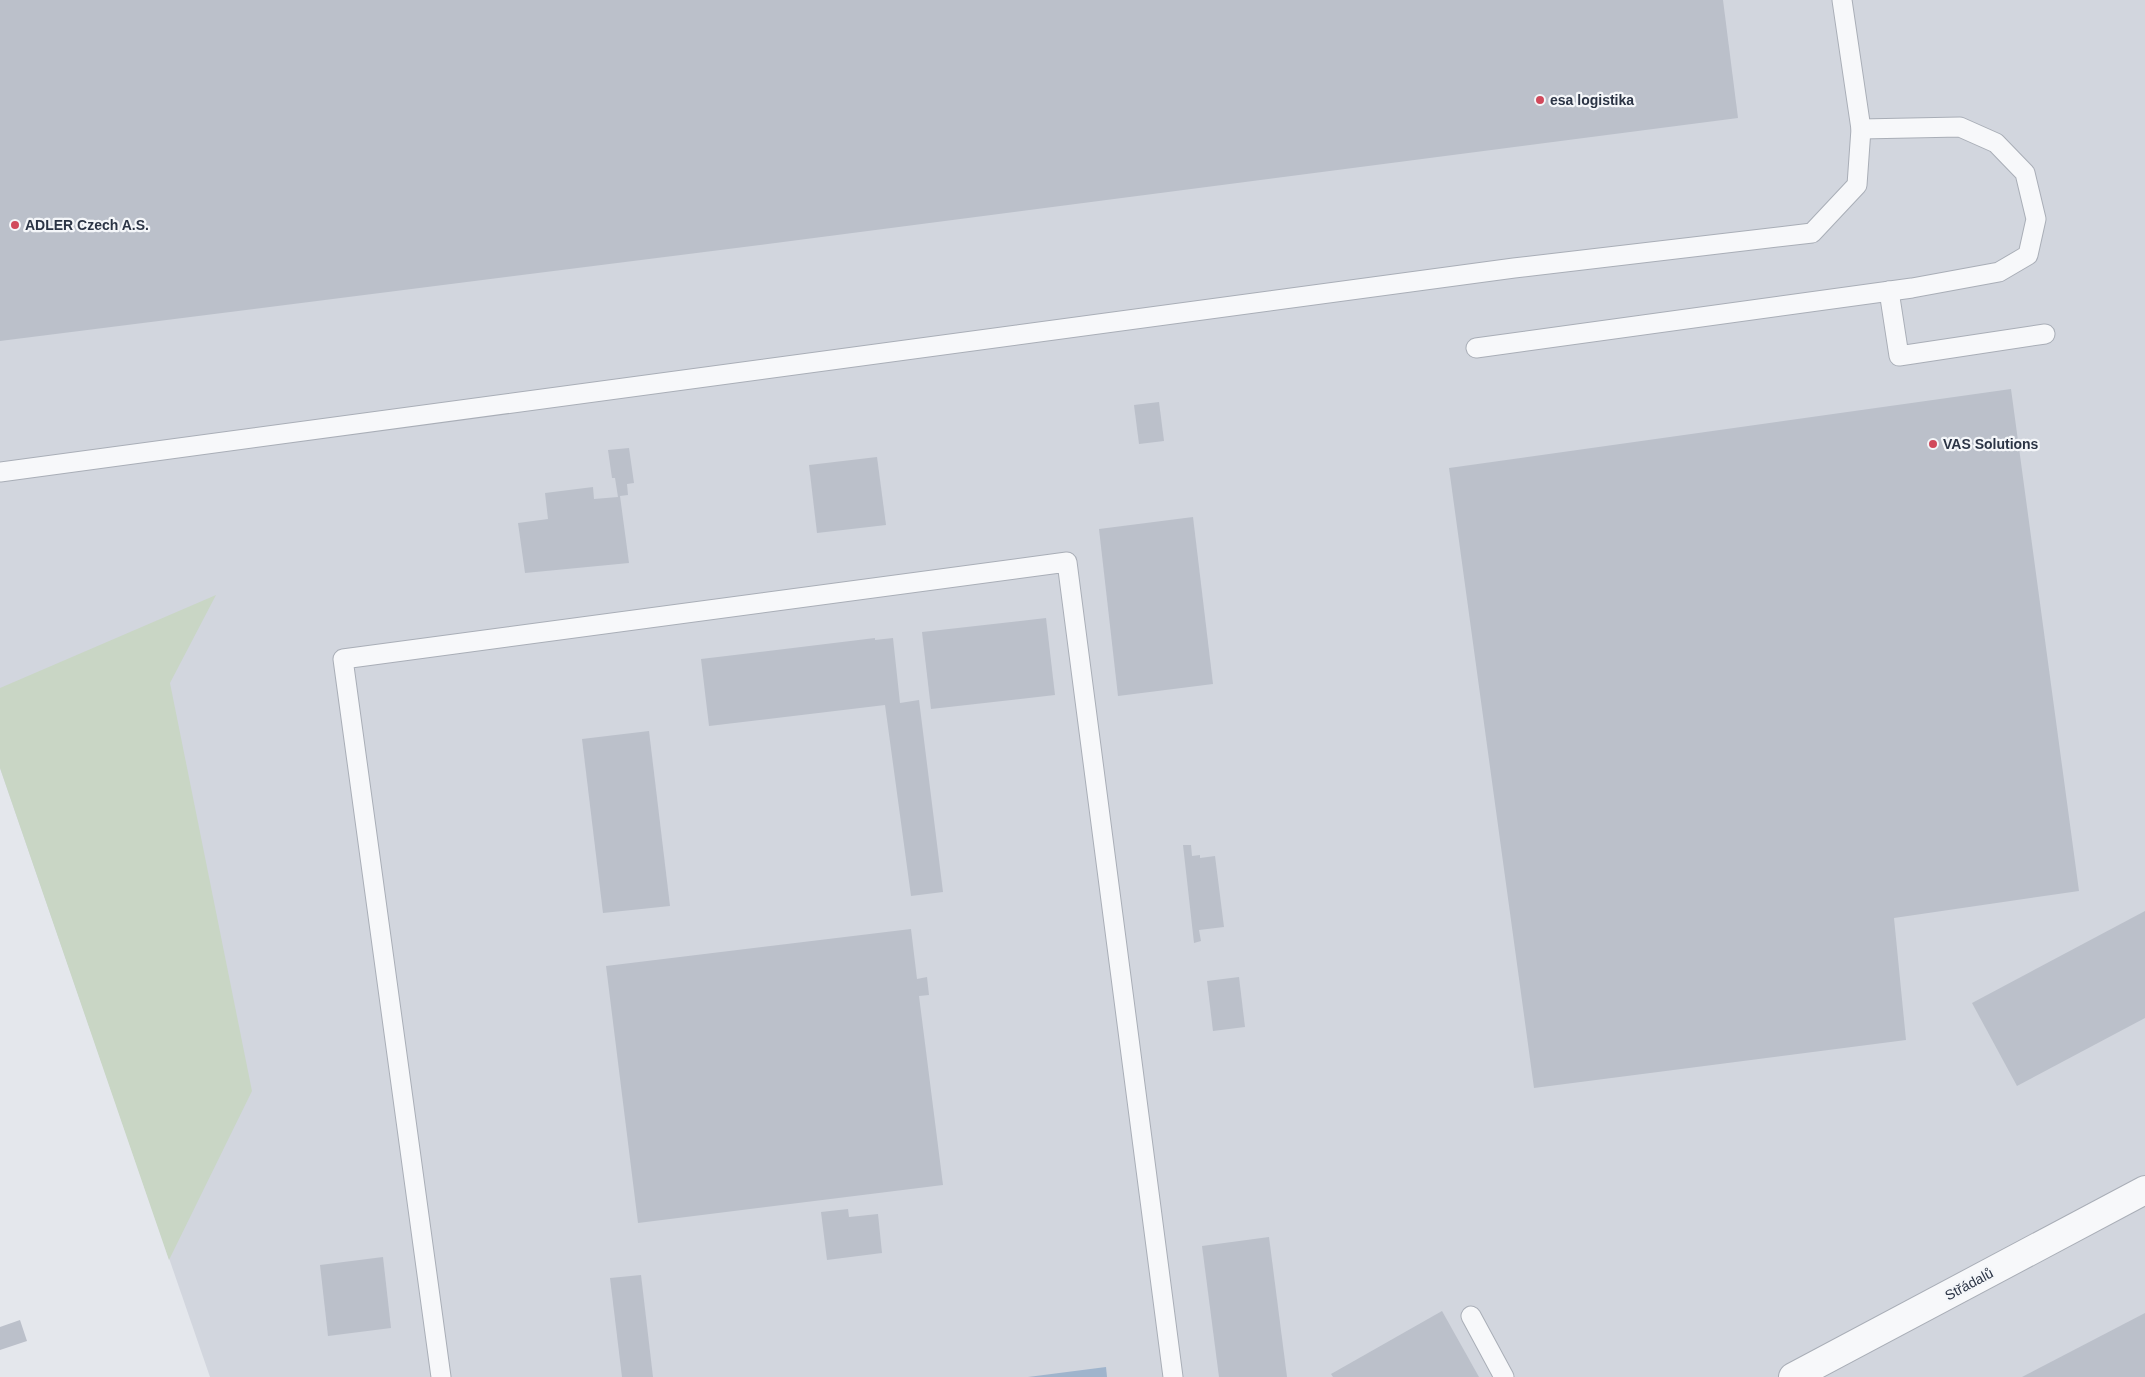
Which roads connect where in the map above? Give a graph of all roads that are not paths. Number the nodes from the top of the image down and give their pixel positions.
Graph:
1 (1842, 0) edge
2 (1861, 129) junction
3 (1889, 291) junction
4 (2045, 334) dead end
5 (1476, 348) dead end
6 (0, 472) edge
7 (2145, 1190) edge
8 (1471, 1316) dead end
9 (441, 1377) edge
10 (1173, 1377) edge
11 (1504, 1377) edge
12 (1793, 1377) edge

1 - 2 lane
2 - 3 lane
2 - 6 lane
3 - 4 lane
3 - 5 lane
7 - 12 street, Střádalů
8 - 11 lane
9 - 10 lane

